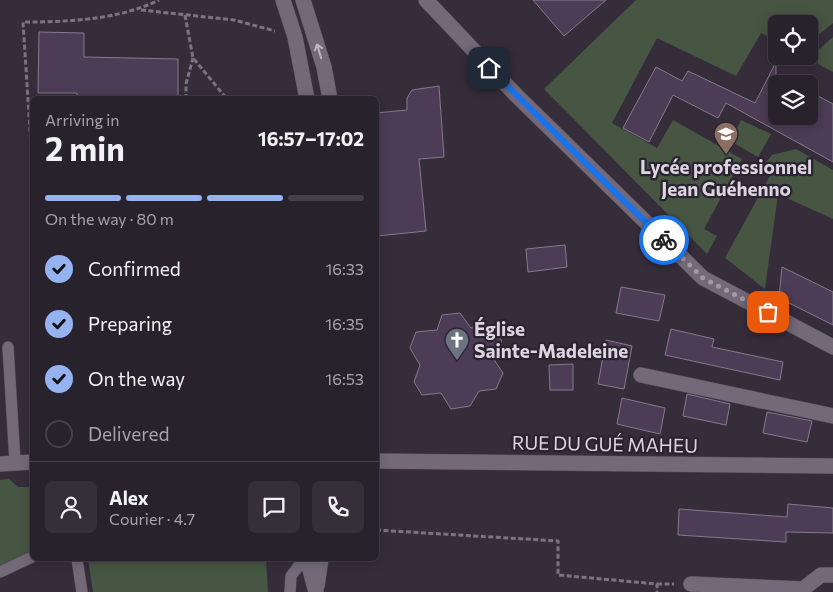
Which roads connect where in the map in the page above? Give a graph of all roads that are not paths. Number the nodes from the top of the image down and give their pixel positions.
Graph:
1 (283, 0) edge
2 (303, 0) edge
3 (426, 0) edge
4 (306, 96) edge
5 (329, 96) edge
6 (8, 347) dead end
7 (833, 347) edge
8 (641, 374) dead end
9 (833, 416) edge
10 (379, 461) edge
11 (15, 462) junction
12 (30, 462) edge
13 (0, 464) edge
14 (833, 466) edge
15 (30, 558) edge
16 (77, 561) edge
17 (304, 561) edge
18 (307, 561) edge
19 (321, 561) edge
20 (0, 572) edge
21 (833, 575) edge
22 (690, 584) dead end
23 (82, 592) edge
24 (290, 592) edge
25 (316, 592) edge

1 - 4 street
5 -> 2 street
3 - 7 street
6 - 11 lane
8 - 9 street
10 - 14 street, RUE DU GUÉ MAHEU
11 - 12 street
11 - 13 street
15 - 20 lane
16 - 23 lane
17 - 24 lane
18 - 25 street
19 - 25 street
21 - 22 street

